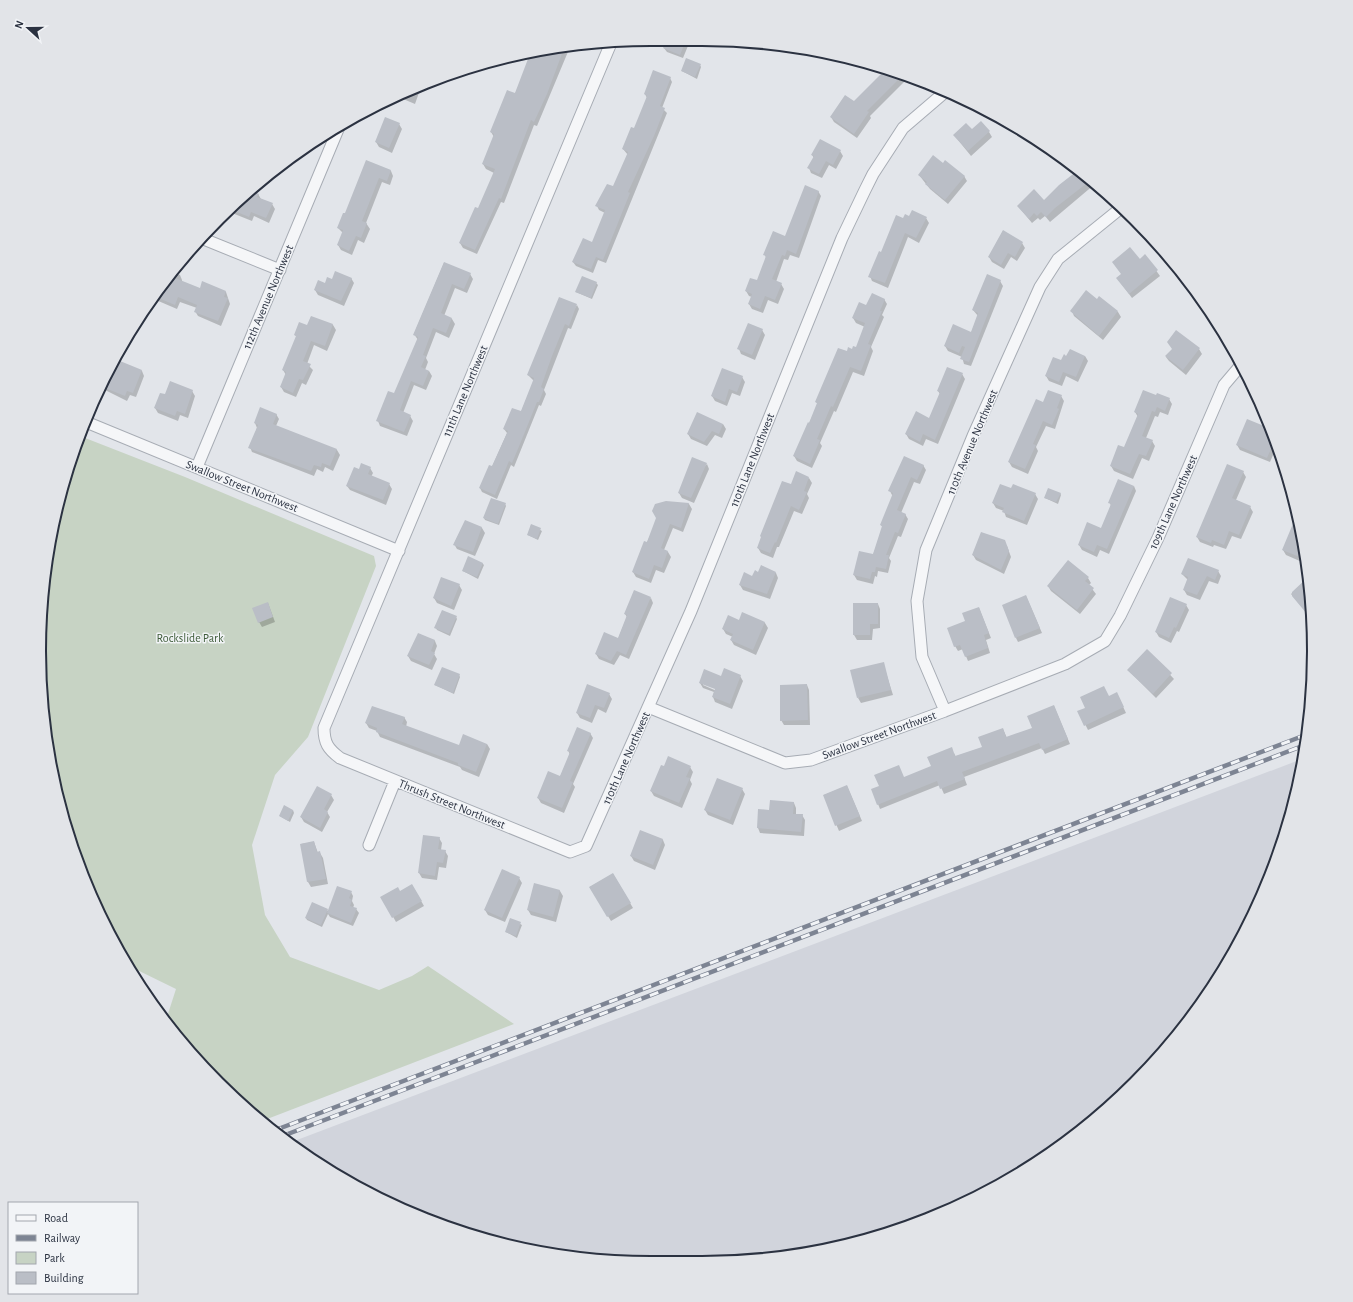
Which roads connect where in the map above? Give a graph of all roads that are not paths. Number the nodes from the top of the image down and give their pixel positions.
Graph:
1 (609, 47) edge
2 (941, 95) edge
3 (336, 135) edge
4 (1117, 211) edge
5 (207, 241) edge
6 (280, 270) junction
7 (1238, 370) edge
8 (90, 424) edge
9 (197, 467) junction
10 (398, 551) junction
11 (1105, 641) joint
12 (648, 707) junction
13 (945, 711) junction
14 (324, 740) joint
15 (395, 781) junction
16 (369, 844) dead end
17 (586, 846) joint

1 - 10 street, 111th Lane Northwest
2 - 12 street, 110th Lane Northwest
3 - 6 street, 112th Avenue Northwest
4 - 13 street, 110th Avenue Northwest
5 - 6 street
6 - 9 street, 112th Avenue Northwest
7 - 11 street, 109th Lane Northwest
8 - 9 street, Swallow Street Northwest
9 - 10 street, Swallow Street Northwest
10 - 14 street, 111th Lane Northwest
11 - 13 street, Swallow Street Northwest
12 - 13 street, Swallow Street Northwest
12 - 17 street, 110th Lane Northwest
14 - 15 street, Thrush Street Northwest
15 - 16 street
15 - 17 street, Thrush Street Northwest

